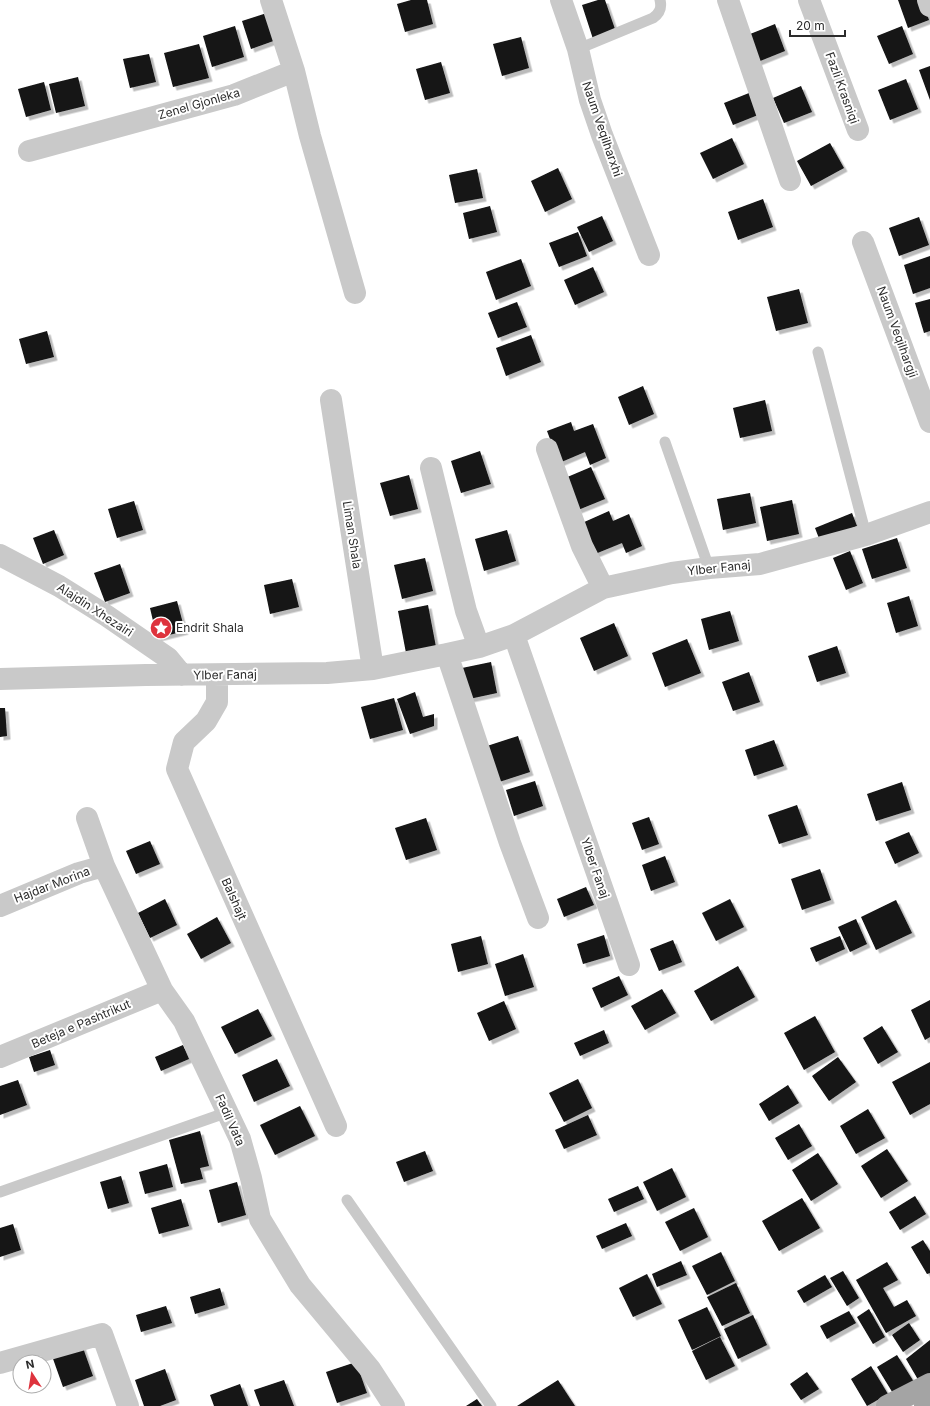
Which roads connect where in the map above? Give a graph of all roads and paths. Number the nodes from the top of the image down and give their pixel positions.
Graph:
1 (271, 0) edge
2 (561, 0) edge
3 (660, 0) edge
4 (728, 0) edge
5 (809, 0) edge
6 (928, 0) edge
7 (930, 6) edge
8 (578, 49) junction
9 (294, 71) junction
10 (858, 130) dead end
11 (29, 151) dead end
12 (790, 180) dead end
13 (863, 242) dead end
14 (649, 255) dead end
15 (355, 293) dead end
16 (818, 352) dead end
17 (331, 400) dead end
18 (930, 422) edge
19 (665, 442) dead end
20 (546, 449) dead end
21 (431, 468) dead end
22 (930, 512) edge
23 (866, 535) junction
24 (0, 555) edge
25 (709, 568) junction
26 (603, 588) junction
27 (514, 635) junction
28 (479, 646) junction
29 (447, 654) junction
30 (372, 669) junction
31 (182, 675) junction
32 (217, 675) junction
33 (0, 679) edge
34 (87, 818) dead end
35 (104, 866) junction
36 (0, 906) edge
37 (538, 918) dead end
38 (630, 965) dead end
39 (162, 990) junction
40 (0, 1057) edge
41 (228, 1112) junction
42 (336, 1126) dead end
43 (0, 1192) edge
44 (347, 1200) dead end
45 (0, 1363) edge
46 (930, 1384) edge
47 (930, 1404) edge
48 (128, 1406) edge
49 (394, 1406) edge
50 (491, 1406) edge
51 (887, 1406) edge
52 (925, 1406) edge

1 - 9 street
2 - 8 street, Naum Veqilharxhi
3 - 8 lane
4 - 12 street
5 - 10 street, Fazli Krasniqi
6 - 7 street
8 - 14 street, Naum Veqilharxhi
9 - 11 street, Zenel Gjonleka
9 - 15 street
13 - 18 street, Naum Veqilhargji
16 - 23 lane
17 - 30 street, Liman Shala
19 - 25 lane
20 - 26 street
21 - 28 street
22 - 23 street, Ylber Fanaj
23 - 25 street, Ylber Fanaj
24 - 31 street, Alajdin Xhezairi
25 - 26 street, Ylber Fanaj
26 - 27 street, Ylber Fanaj
27 - 28 street, Ylber Fanaj
27 - 38 street, Ylber Fanaj
28 - 29 street, Ylber Fanaj
29 - 30 street, Ylber Fanaj
29 - 37 street
30 - 32 street, Ylber Fanaj
31 - 32 street, Ylber Fanaj
31 - 33 street, Ylber Fanaj
32 - 42 street, Balshajt
34 - 35 street, Fadil Vata
35 - 36 street, Hajdar Morina
35 - 39 street, Fadil Vata
39 - 40 street, Beteja e Pashtrikut
39 - 41 street, Fadil Vata
41 - 43 lane
41 - 49 street, Fadil Vata
44 - 50 lane
45 - 48 street
46 - 51 main road
47 - 52 main road

